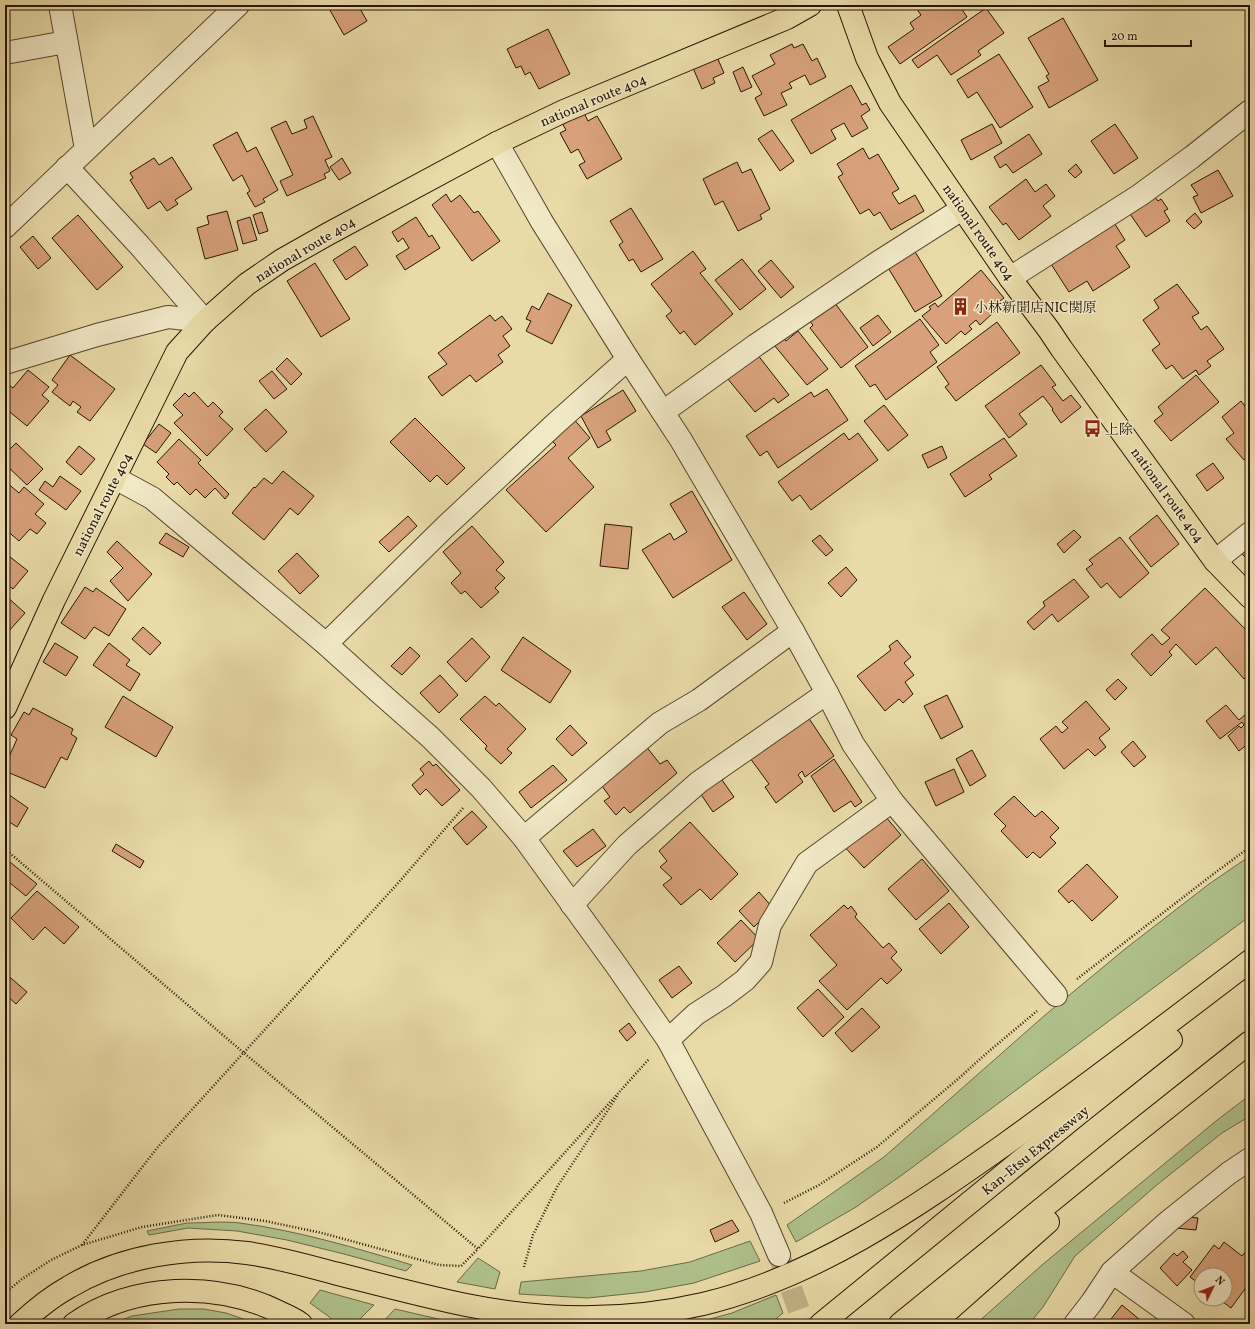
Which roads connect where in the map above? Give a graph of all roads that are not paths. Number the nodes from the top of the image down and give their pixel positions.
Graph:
1 (60, 5) edge
2 (238, 5) edge
3 (810, 5) edge
4 (848, 5) edge
5 (66, 42) junction
6 (5, 53) edge
7 (1250, 111) edge
8 (497, 143) junction
9 (86, 149) junction
10 (67, 167) junction
11 (962, 209) junction
12 (5, 227) edge
13 (1010, 278) junction
14 (205, 320) junction
15 (628, 359) junction
16 (5, 363) edge
17 (663, 412) junction
18 (115, 478) junction
19 (1250, 533) edge
20 (1215, 561) junction
21 (1250, 597) edge
22 (793, 631) junction
23 (326, 644) junction
24 (827, 693) junction
25 (5, 708) edge
26 (892, 801) junction
27 (524, 838) junction
28 (572, 905) junction
29 (1250, 961) edge
30 (1250, 977) edge
31 (1056, 995) road end
32 (668, 1040) junction
33 (1250, 1042) edge
34 (1250, 1047) edge
35 (1250, 1159) edge
36 (779, 1255) tunnel mouth
37 (1112, 1272) junction
38 (20, 1324) edge
39 (74, 1324) edge
40 (301, 1324) edge
41 (821, 1324) edge
42 (900, 1324) edge
43 (933, 1324) edge
44 (1075, 1324) edge
45 (1184, 1324) edge

1 - 5 street
2 - 9 street
3 - 8 highway, national route 404
4 - 11 highway, national route 404
5 - 6 street
5 - 9 street
7 - 13 street
8 - 14 highway, national route 404
8 - 15 street
9 - 10 street
10 - 12 street
10 - 14 street
11 - 13 highway, national route 404
11 - 17 street
13 - 20 highway, national route 404
14 - 16 street
14 - 18 highway, national route 404
15 - 17 street
15 - 23 street
17 - 22 street
18 - 23 street
18 - 25 highway, national route 404
19 - 20 street
20 - 21 highway, national route 404
22 - 24 street
22 - 27 street
23 - 27 street
24 - 26 street
24 - 28 street
26 - 31 street
26 - 32 street
27 - 28 street
28 - 32 street
29 - 38 highway
30 - 41 highway, Kan-Etsu Expressway
32 - 36 street
33 - 42 highway
34 - 43 highway
35 - 37 street
37 - 44 street
37 - 45 street
39 - 40 highway

